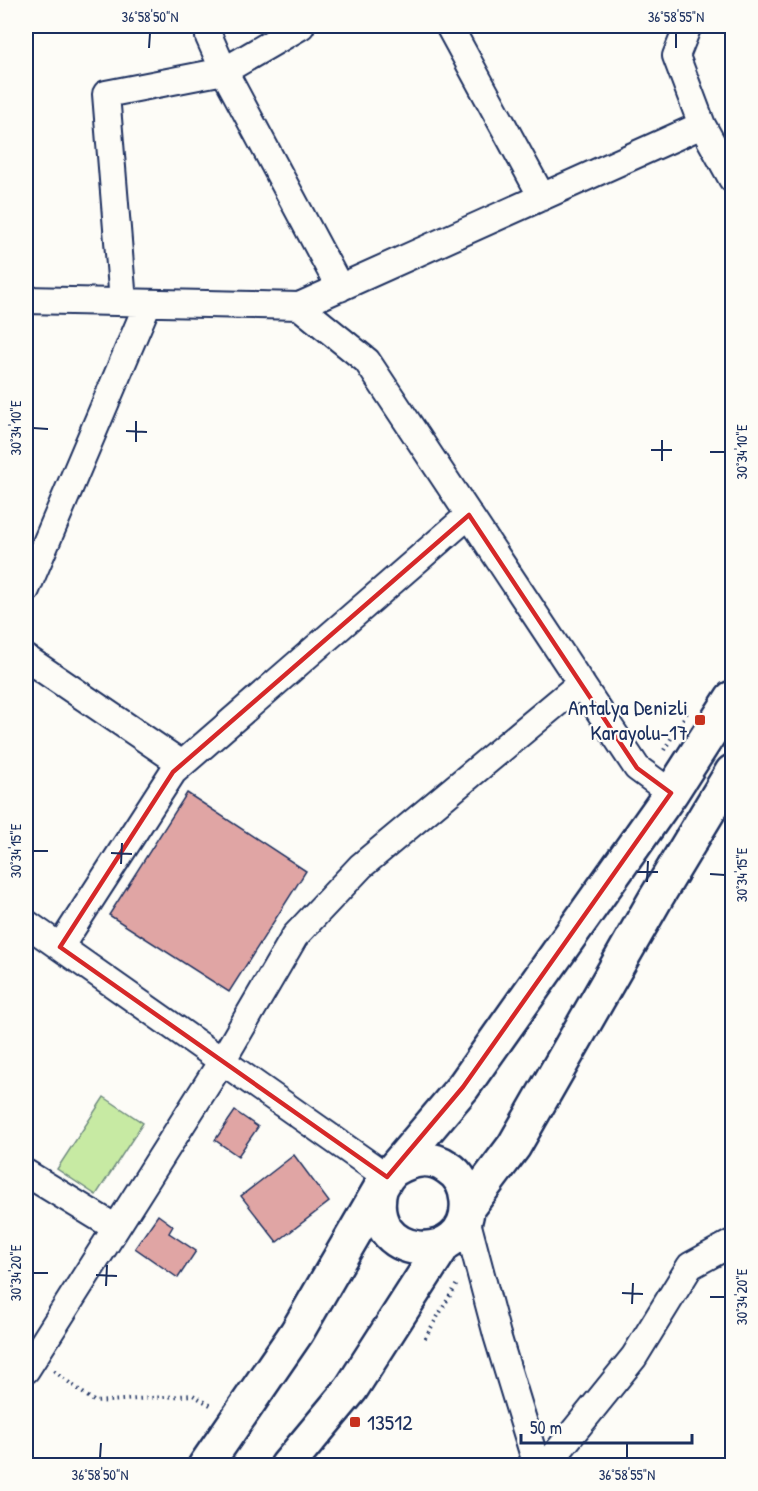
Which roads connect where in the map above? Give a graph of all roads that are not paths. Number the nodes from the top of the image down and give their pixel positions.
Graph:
1 (301, 26) edge
2 (449, 26) edge
3 (688, 26) edge
4 (209, 37) dead end
5 (224, 71) junction
6 (702, 125) junction
7 (732, 179) edge
8 (542, 197) junction
9 (340, 288) junction
10 (26, 300) edge
11 (123, 302) junction
12 (148, 303) junction
13 (299, 306) junction
14 (469, 515) junction
15 (26, 590) edge
16 (26, 658) edge
17 (581, 683) junction
18 (732, 698) edge
19 (182, 764) junction
20 (729, 792) edge
21 (671, 793) junction
22 (26, 923) edge
23 (60, 947) junction
24 (222, 1061) junction
25 (26, 1173) edge
26 (388, 1177) junction
27 (467, 1212) junction
28 (116, 1228) junction
29 (732, 1243) edge
30 (444, 1244) junction
31 (30, 1363) edge
32 (205, 1466) edge
33 (287, 1466) edge
34 (537, 1466) edge
35 (546, 1466) edge

1 - 5 street
2 - 8 street
3 - 6 street
4 - 5 street
5 - 9 street
5 - 11 street
6 - 7 street
6 - 8 street
8 - 9 street
9 - 13 street
10 - 11 street
11 - 12 street
12 - 13 street
12 - 15 street
13 - 14 street
14 - 17 street
14 - 19 street
16 - 19 street
17 - 21 street
17 - 24 street
18 - 21 highway
19 - 23 street
20 - 27 highway
21 - 26 highway
22 - 23 street
23 - 24 street
24 - 26 street
24 - 28 street
25 - 28 street
26 - 27 highway
26 - 30 highway
26 - 32 highway
27 - 30 highway
27 - 34 street
28 - 31 street
29 - 35 street
30 - 33 highway

